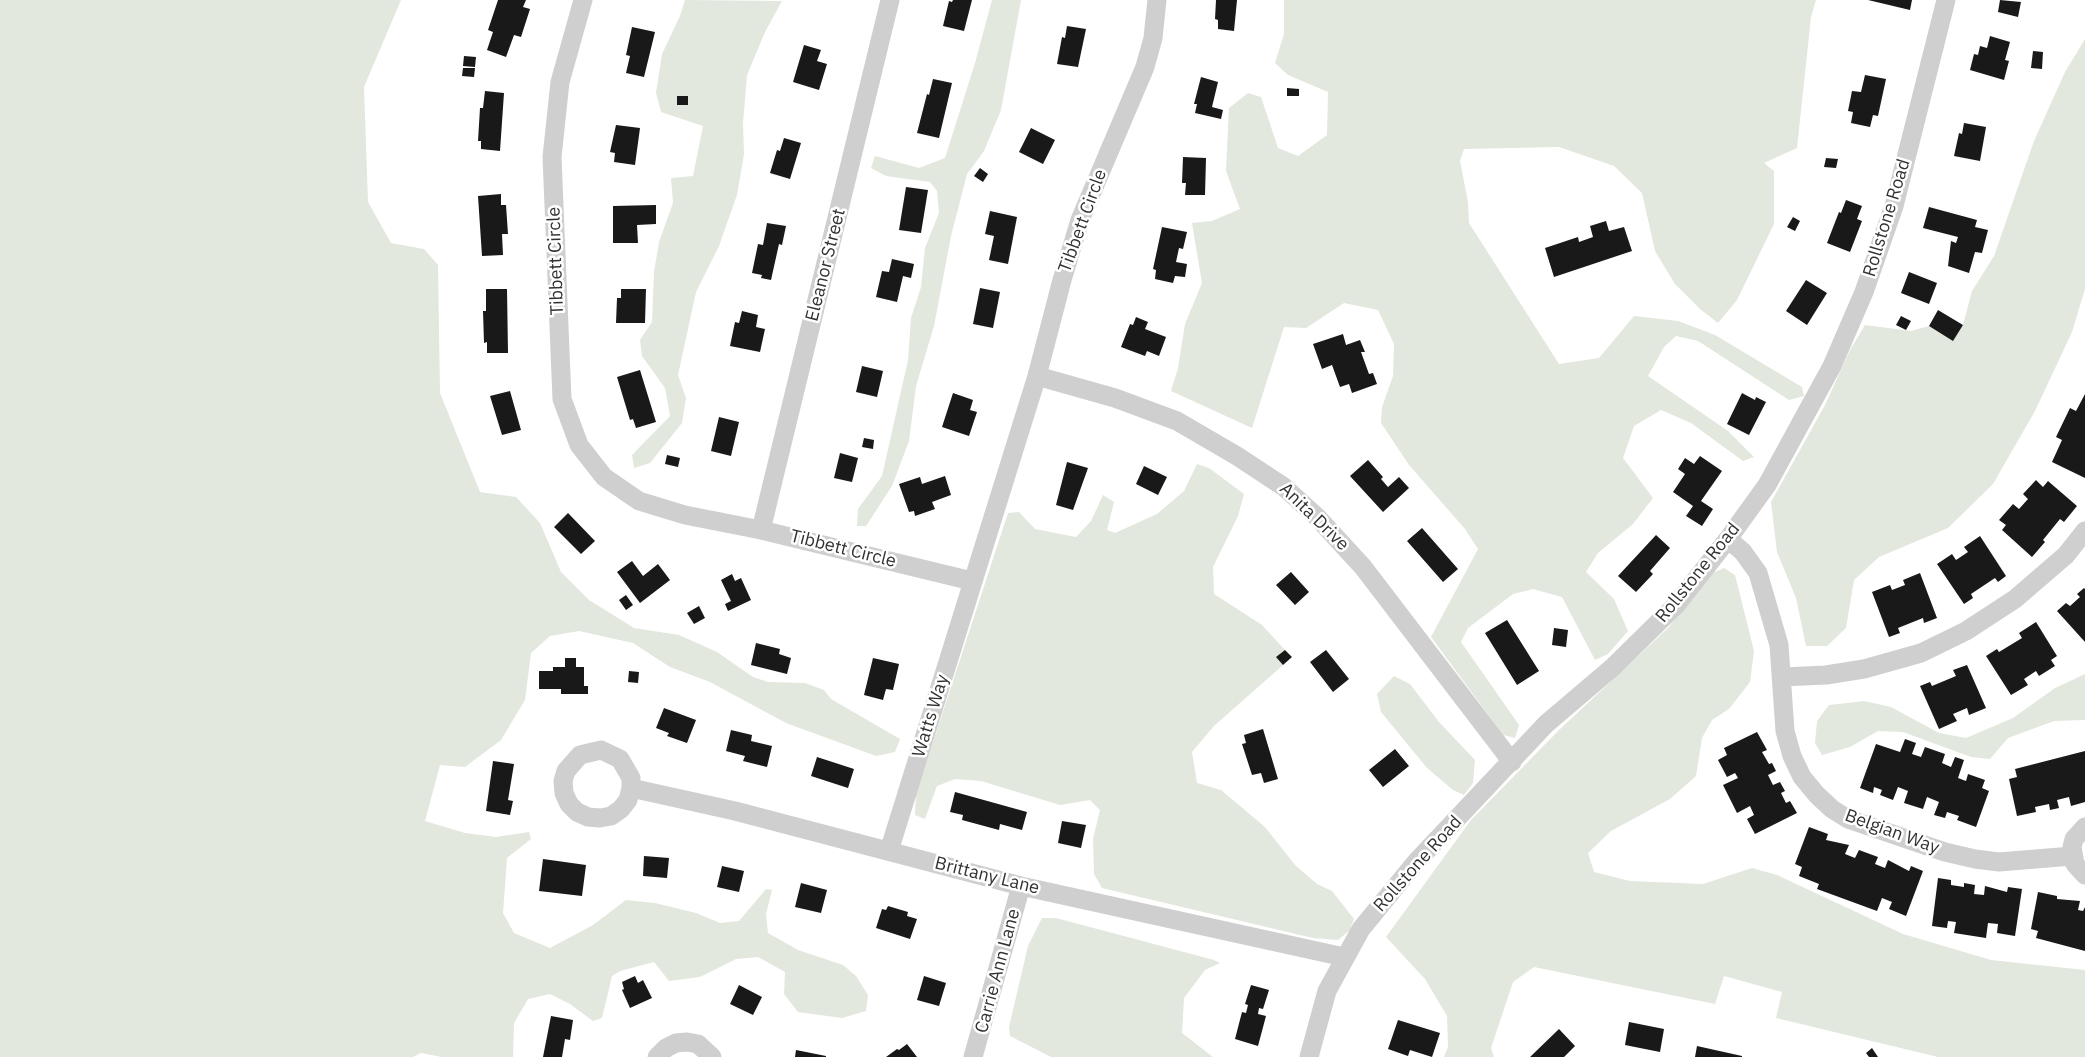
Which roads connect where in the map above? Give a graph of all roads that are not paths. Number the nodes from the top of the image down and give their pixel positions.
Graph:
1 (583, 0) edge
2 (890, 0) edge
3 (1157, 0) edge
4 (1946, 0) edge
5 (1037, 376) junction
6 (761, 530) junction
7 (2085, 531) edge
8 (1728, 539) junction
9 (972, 581) junction
10 (1782, 677) junction
11 (1512, 762) junction
12 (631, 788) dead end
13 (2085, 827) edge
14 (889, 851) junction
15 (2072, 856) junction
16 (2085, 875) edge
17 (1021, 886) junction
18 (1344, 957) junction
19 (657, 1057) edge
20 (712, 1057) edge
21 (973, 1057) edge
22 (1309, 1057) edge

1 - 6 street, Tibbett Circle
2 - 6 street, Eleanor Street
3 - 5 street, Tibbett Circle
4 - 8 street, Rollstone Road
5 - 9 street, Tibbett Circle
5 - 11 street, Anita Drive
6 - 9 street, Tibbett Circle
7 - 10 street
8 - 10 street, Belgian Way
8 - 11 street, Rollstone Road
9 - 14 street, Watts Way
10 - 15 street, Belgian Way
11 - 18 street, Rollstone Road
12 - 14 street, Brittany Lane
13 - 15 street
14 - 17 street, Brittany Lane
15 - 16 street
17 - 18 street, Brittany Lane
17 - 21 street, Carrie Ann Lane
18 - 22 street, Rollstone Road
19 - 20 street

